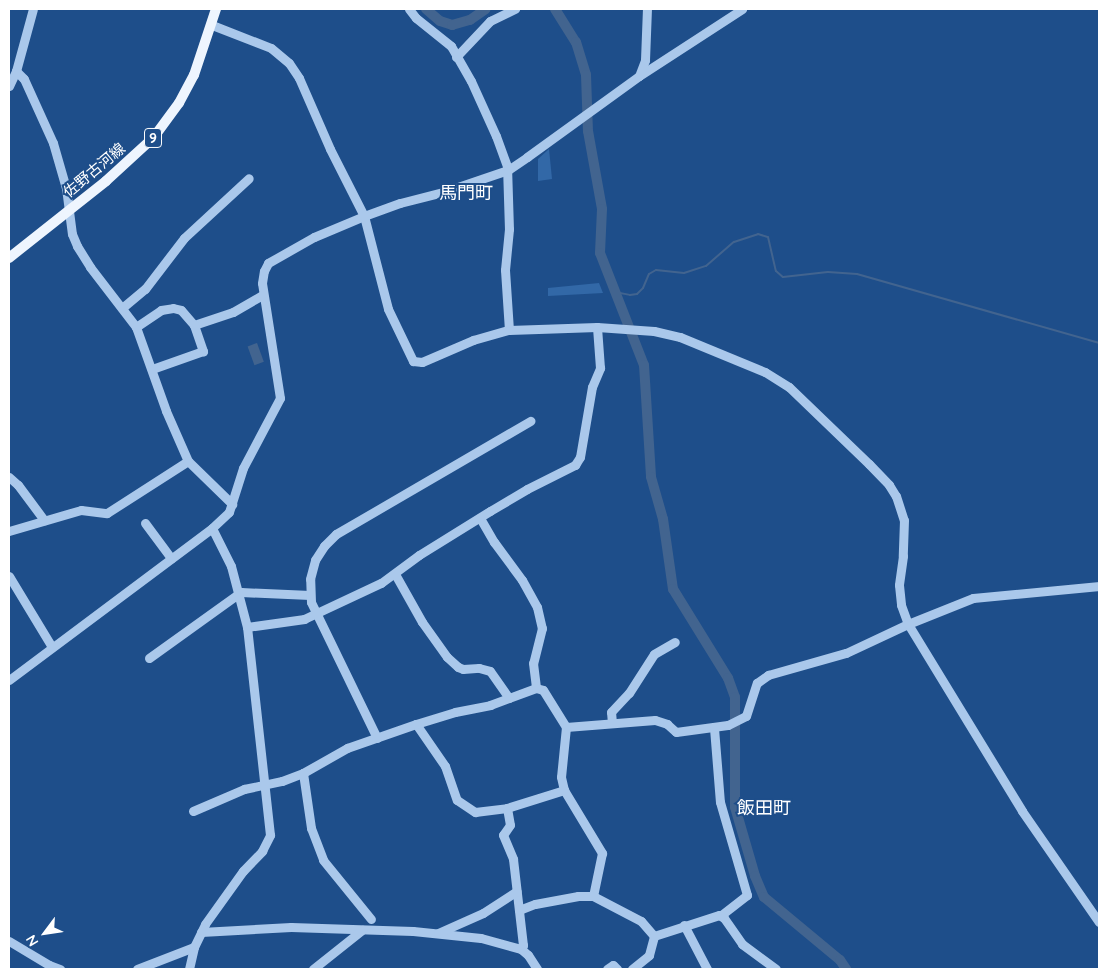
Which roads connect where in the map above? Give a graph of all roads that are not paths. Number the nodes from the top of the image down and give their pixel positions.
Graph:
1 (34, 9) edge
2 (216, 9) edge
3 (410, 9) edge
4 (515, 9) edge
5 (647, 9) edge
6 (742, 9) edge
7 (212, 25) junction
8 (456, 57) junction
9 (16, 71) junction
10 (639, 76) junction
11 (9, 86) edge
12 (508, 170) junction
13 (249, 178) dead end
14 (69, 211) junction
15 (364, 216) junction
16 (9, 258) edge
17 (263, 295) junction
18 (122, 308) junction
19 (194, 325) junction
20 (136, 327) junction
21 (598, 327) junction
22 (509, 330) junction
23 (152, 368) junction
24 (530, 421) dead end
25 (188, 461) junction
26 (9, 477) edge
27 (232, 504) junction
28 (480, 518) junction
29 (44, 520) junction
30 (145, 523) dead end
31 (212, 528) junction
32 (9, 532) edge
33 (171, 558) junction
34 (395, 574) junction
35 (9, 576) edge
36 (1099, 586) edge
37 (239, 594) junction
38 (310, 595) junction
39 (315, 612) junction
40 (908, 624) junction
41 (247, 627) junction
42 (675, 642) dead end
43 (52, 647) junction
44 (149, 658) dead end
45 (9, 680) edge
46 (536, 688) junction
47 (508, 698) junction
48 (612, 723) junction
49 (416, 724) junction
50 (566, 727) junction
51 (714, 728) junction
52 (377, 738) junction
53 (303, 773) junction
54 (266, 785) junction
55 (564, 790) junction
56 (507, 808) junction
57 (193, 811) dead end
58 (517, 891) junction
59 (593, 896) junction
60 (519, 910) junction
61 (720, 915) junction
62 (371, 919) dead end
63 (1099, 922) edge
64 (684, 925) junction
65 (362, 930) junction
66 (201, 932) junction
67 (438, 934) junction
68 (654, 936) junction
69 (9, 940) edge
70 (194, 947) junction
71 (521, 949) junction
72 (47, 967) edge
73 (60, 969) edge
74 (137, 969) edge
75 (189, 969) edge
76 (313, 969) edge
77 (537, 969) edge
78 (607, 969) edge
79 (617, 969) edge
80 (632, 969) edge
81 (707, 969) edge
82 (776, 969) edge

1 - 9 street
2 - 7 main road, 佐野古河線 / 9
3 - 8 street
4 - 8 street
5 - 10 street
6 - 10 street
7 - 14 main road, 佐野古河線 / 9
7 - 15 street
8 - 12 street
9 - 11 street
9 - 14 street
10 - 12 street
12 - 15 street
12 - 22 street
13 - 18 street
14 - 16 main road, 佐野古河線 / 9
14 - 18 street
15 - 17 street
15 - 22 street
17 - 19 street
17 - 27 street
18 - 20 street
19 - 20 street
19 - 23 street
20 - 23 street
21 - 22 street
21 - 28 street
21 - 40 street
23 - 25 street
24 - 38 street
25 - 27 street
25 - 29 street
26 - 29 street
27 - 31 street
28 - 34 street
28 - 46 street
29 - 32 street
30 - 33 street
31 - 33 street
31 - 37 street
33 - 43 street
34 - 39 street
34 - 47 street
35 - 43 street
36 - 40 street
37 - 38 street
37 - 41 street
37 - 44 street
38 - 39 street
39 - 41 street
39 - 52 street
40 - 51 street
40 - 63 street
41 - 54 street
42 - 48 street
43 - 45 street
46 - 47 street
46 - 50 street
47 - 49 street
48 - 50 street
48 - 51 street
49 - 52 street
49 - 56 street
50 - 55 street
51 - 61 street
52 - 53 street
53 - 54 street
53 - 62 street
54 - 57 street
54 - 66 street
55 - 56 street
55 - 59 street
56 - 58 street
58 - 60 street
58 - 67 street
59 - 60 street
59 - 68 street
60 - 71 street
61 - 64 street
61 - 82 street
64 - 68 street
64 - 81 street
65 - 66 street
65 - 67 street
65 - 76 street
66 - 70 street
67 - 71 street
68 - 80 street
69 - 72 street
70 - 74 street
70 - 75 street
71 - 77 street
72 - 73 street
78 - 79 street

